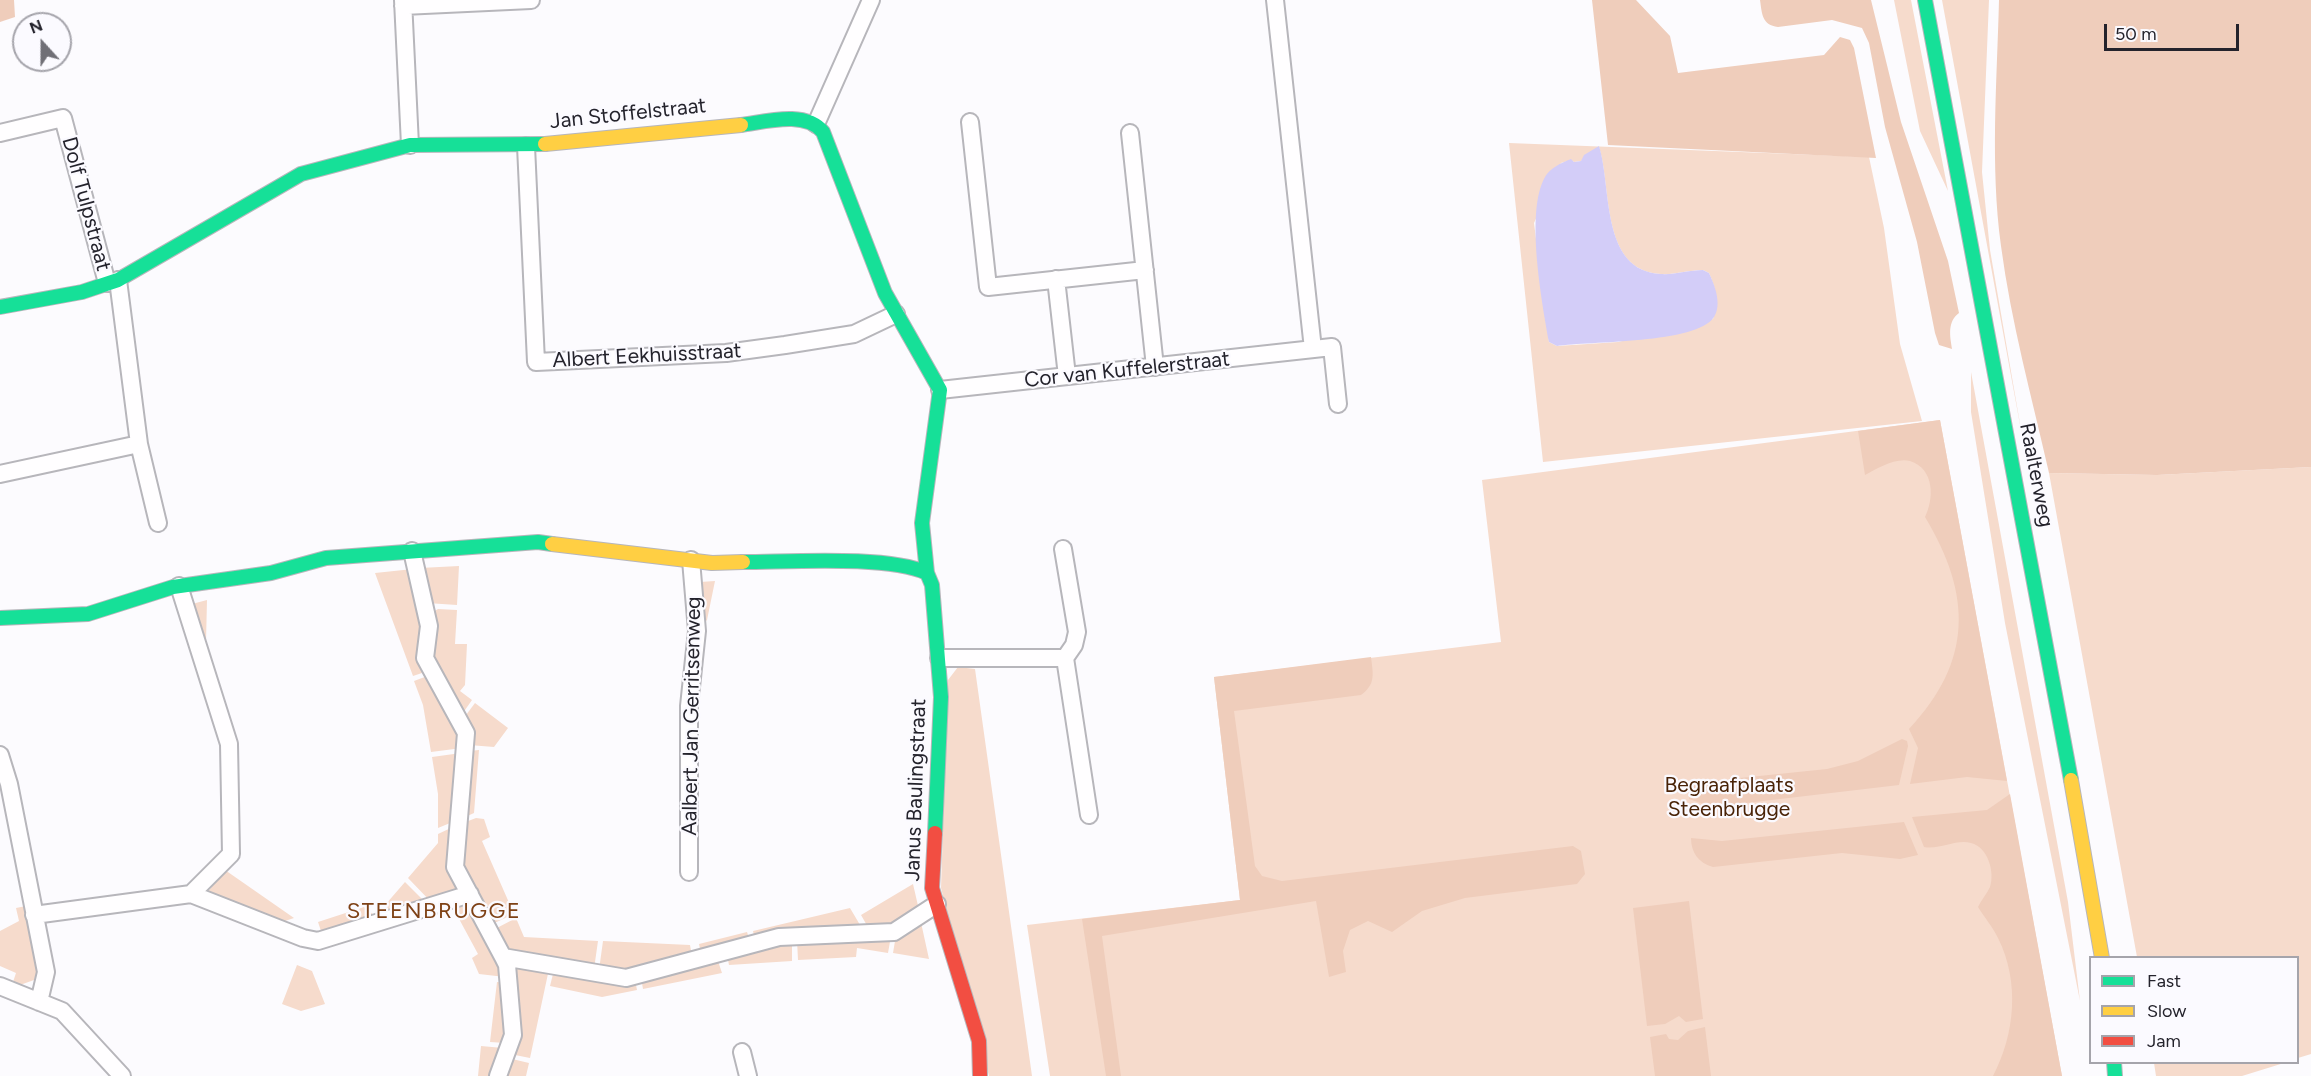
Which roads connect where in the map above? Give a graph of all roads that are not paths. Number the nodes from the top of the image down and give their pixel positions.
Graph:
1 (531, 0) edge
2 (871, 0) edge
3 (1275, 0) edge
4 (1925, 0) edge
5 (403, 3) edge
6 (970, 122) dead end
7 (816, 124) junction
8 (0, 133) edge
9 (1130, 133) dead end
10 (410, 146) junction
11 (526, 146) junction
12 (1145, 270) junction
13 (1056, 279) junction
14 (112, 282) junction
15 (0, 307) edge
16 (896, 314) junction
17 (1313, 349) junction
18 (1155, 366) junction
19 (1067, 376) junction
20 (940, 390) junction
21 (1338, 404) dead end
22 (140, 444) junction
23 (0, 474) edge
24 (158, 523) dead end
25 (1063, 549) dead end
26 (412, 551) junction
27 (691, 560) junction
28 (927, 573) junction
29 (179, 586) junction
30 (0, 618) edge
31 (939, 658) junction
32 (1065, 658) junction
33 (0, 755) edge
34 (1089, 815) dead end
35 (689, 872) dead end
36 (191, 894) junction
37 (470, 894) junction
38 (936, 904) junction
39 (34, 915) junction
40 (2102, 956) edge
41 (503, 957) junction
42 (0, 986) edge
43 (39, 1002) junction
44 (742, 1053) dead end
45 (122, 1076) edge
46 (498, 1076) edge
47 (748, 1076) edge
48 (980, 1076) edge

1 - 5 street
2 - 7 street
3 - 17 street
4 - 40 street, Raalterweg
5 - 10 street
6 - 13 street
7 - 11 street, Jan Stoffelstraat
7 - 16 street
8 - 14 street, Dolf Tulpstraat
9 - 12 street
10 - 11 street, Jan Stoffelstraat
10 - 14 street, Jan Stoffelstraat
11 - 16 street, Albert Eekhuisstraat
12 - 13 street
12 - 18 street
13 - 19 street
14 - 15 street, Jan Stoffelstraat
14 - 22 street
16 - 20 street
17 - 18 street, Cor van Kuffelerstraat
17 - 21 street, Cor van Kuffelerstraat
18 - 19 street, Cor van Kuffelerstraat
19 - 20 street, Cor van Kuffelerstraat
20 - 28 street
22 - 23 street
22 - 24 street
25 - 32 street
26 - 27 street
26 - 29 street
26 - 37 street
27 - 28 street
27 - 35 street, Aalbert Jan Gerritsenweg
28 - 31 street, Janus Baulingstraat
29 - 30 street
29 - 36 street
31 - 32 street
31 - 38 street, Janus Baulingstraat
32 - 34 street
33 - 39 street
36 - 37 street
36 - 39 street
37 - 41 street
38 - 41 street
38 - 48 street, Janus Baulingstraat
39 - 43 street
41 - 46 street
42 - 43 street
43 - 45 street
44 - 47 street

